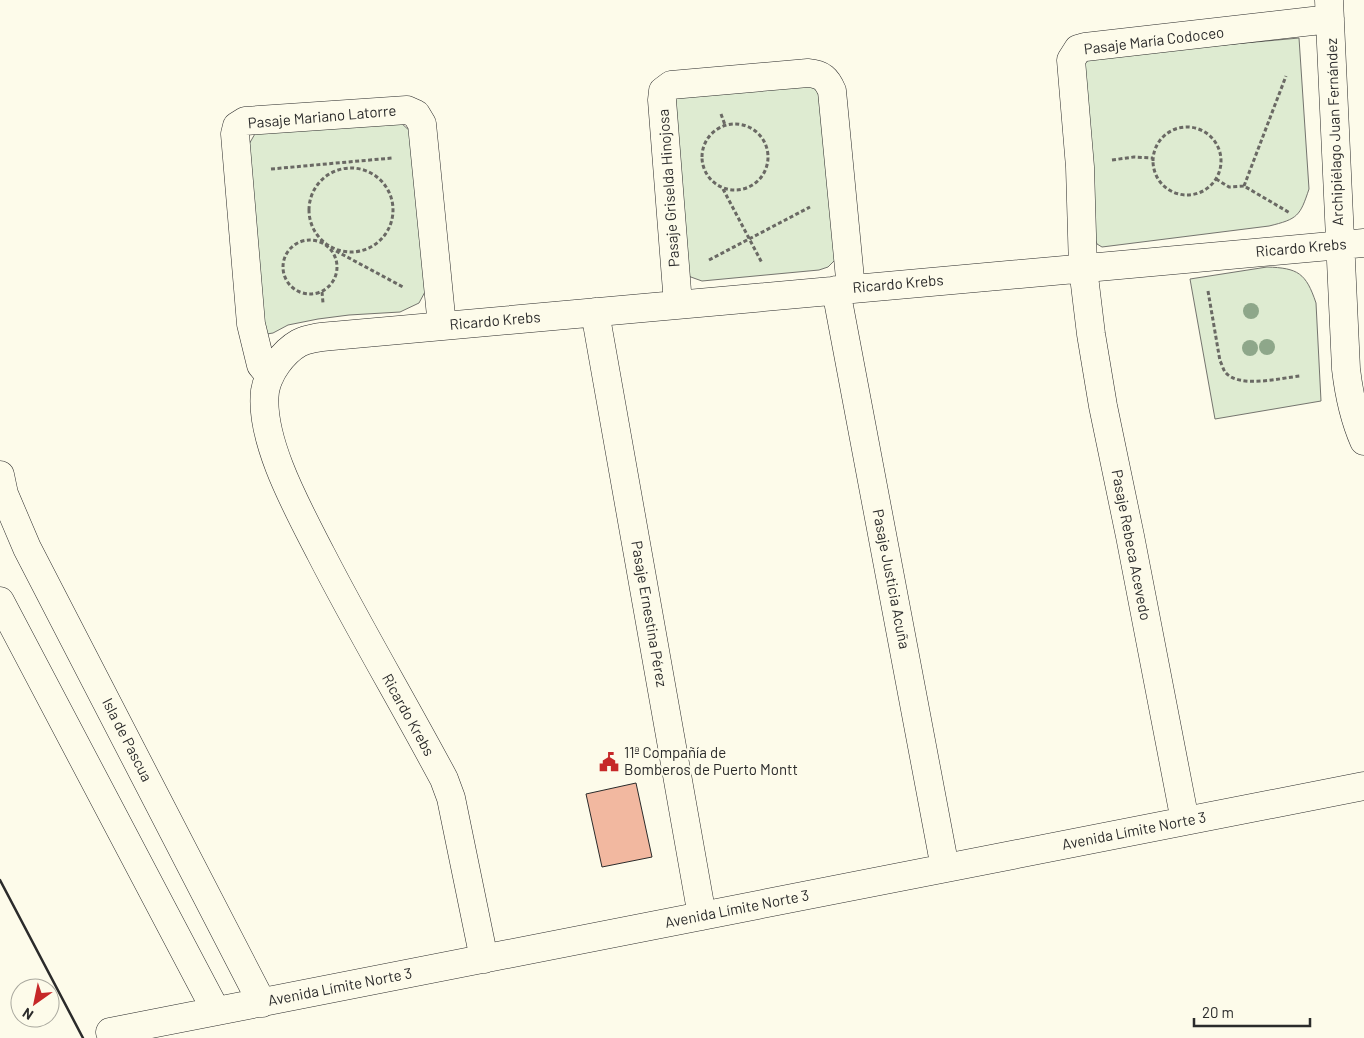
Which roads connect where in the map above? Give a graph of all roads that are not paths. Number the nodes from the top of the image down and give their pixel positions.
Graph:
1 (1329, 10) edge
2 (1352, 244) edge
3 (1083, 268) junction
4 (843, 289) junction
5 (677, 291) junction
6 (595, 312) junction
7 (441, 320) junction
8 (270, 376) junction
9 (1364, 441) edge
10 (0, 475) edge
11 (0, 601) edge
12 (1364, 786) edge
13 (1185, 821) junction
14 (945, 868) junction
15 (702, 916) junction
16 (484, 959) junction
17 (262, 1002) junction
18 (216, 1011) junction
19 (110, 1032) dead end

1 - 2 street, Archipiélago Juan Fernández
1 - 3 street, Pasaje María Codoceo
2 - 3 street, Ricardo Krebs
2 - 9 street, Archipiélago Juan Fernández
3 - 4 street, Ricardo Krebs
3 - 13 street, Pasaje Rebeca Acevedo
4 - 5 street, Ricardo Krebs
4 - 5 street, Pasaje Griselda Hinojosa
4 - 14 street, Pasaje Justicia Acuña
5 - 6 street, Ricardo Krebs
6 - 7 street, Ricardo Krebs
6 - 15 street, Pasaje Ernestina Pérez
7 - 8 street, Ricardo Krebs
7 - 8 street, Pasaje Mariano Latorre
8 - 16 street, Ricardo Krebs
10 - 17 street, Isla de Pascua
11 - 18 street
12 - 13 street, Avenida Límite Norte 3
13 - 14 street, Avenida Límite Norte 3
14 - 15 street, Avenida Límite Norte 3
15 - 16 street, Avenida Límite Norte 3
16 - 17 street, Avenida Límite Norte 3
17 - 18 street, Avenida Límite Norte 3
18 - 19 street, Avenida Límite Norte 3

